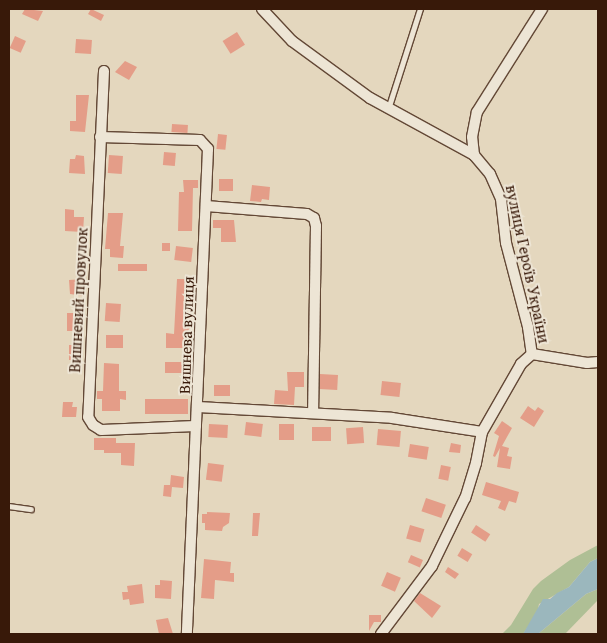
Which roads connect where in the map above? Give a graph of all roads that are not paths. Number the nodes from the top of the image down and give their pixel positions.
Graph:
1 (262, 9) edge
2 (420, 9) edge
3 (542, 9) edge
4 (104, 71) dead end
5 (388, 110) junction
6 (100, 137) junction
7 (474, 155) junction
8 (206, 206) junction
9 (532, 354) junction
10 (598, 362) edge
11 (198, 407) junction
12 (313, 413) junction
13 (196, 426) junction
14 (482, 432) junction
15 (9, 506) edge
16 (31, 509) dead end
17 (187, 634) edge
18 (381, 634) edge

1 - 5 street, вулиця Героїв України
2 - 5 lane
3 - 7 street
4 - 6 street, Вишневий провулок
5 - 7 street, вулиця Героїв України
6 - 8 street, Вишнева вулиця
6 - 13 street, Вишневий провулок
7 - 9 street, вулиця Героїв України
8 - 11 street, Вишнева вулиця
8 - 12 street
9 - 10 street
9 - 14 street, вулиця Героїв України
11 - 12 street
11 - 13 street, Вишнева вулиця
12 - 14 street
13 - 17 street, Вишнева вулиця
14 - 18 street, вулиця Героїв України
15 - 16 lane

